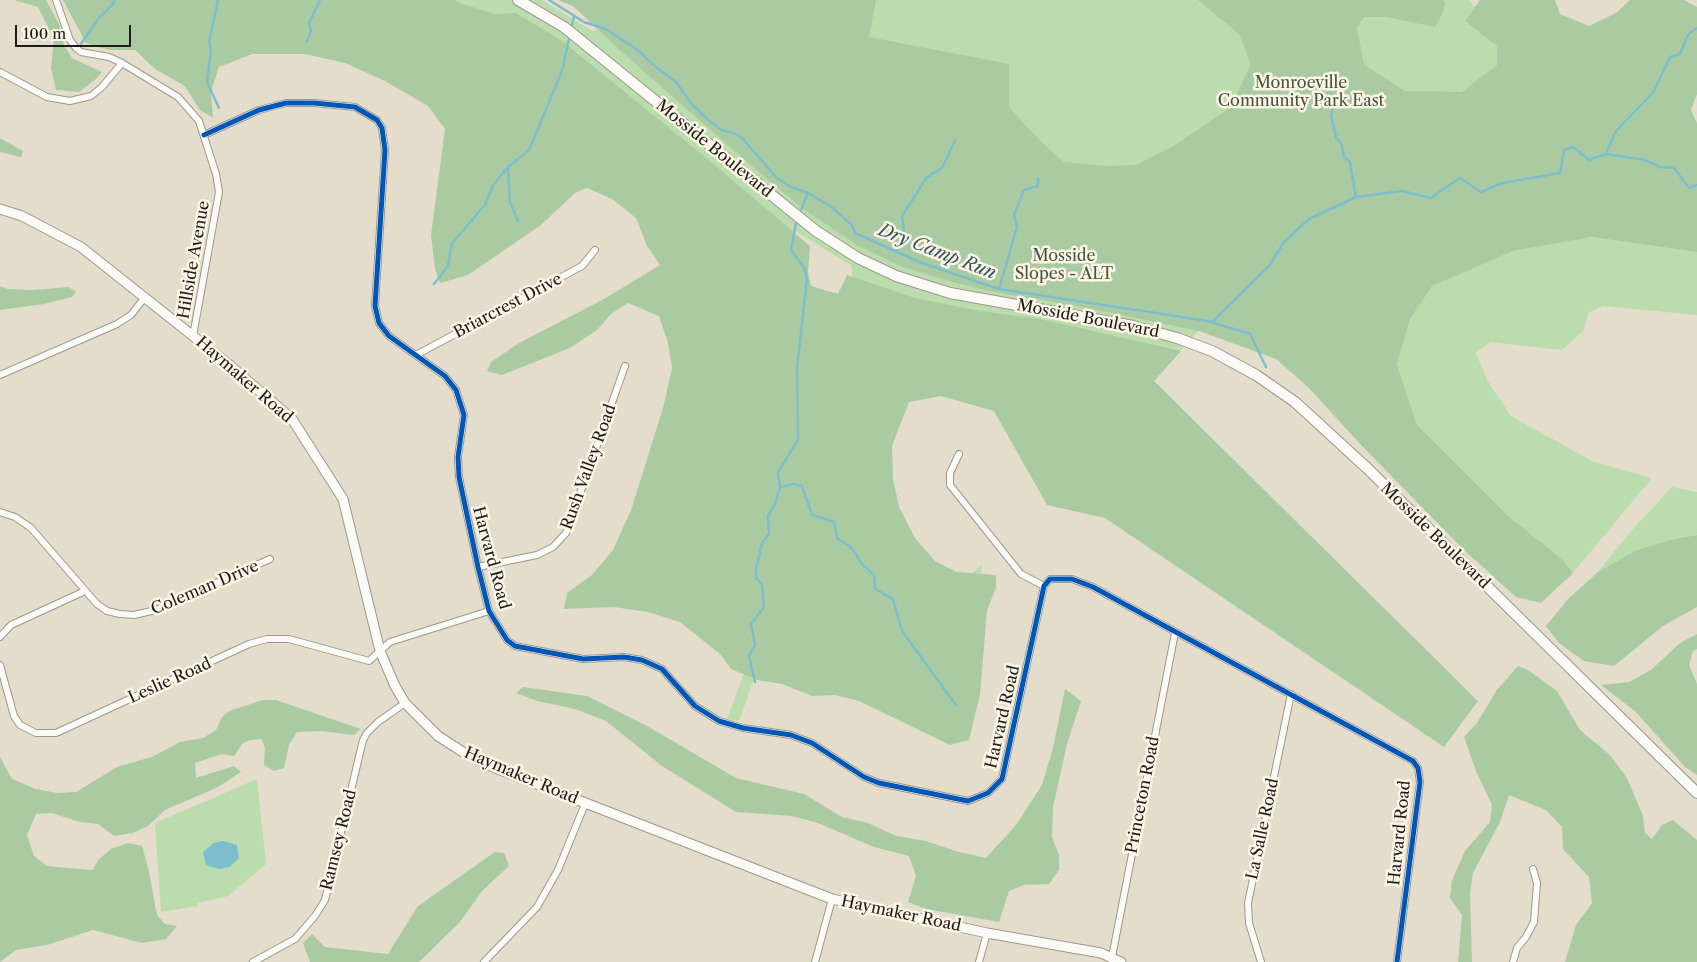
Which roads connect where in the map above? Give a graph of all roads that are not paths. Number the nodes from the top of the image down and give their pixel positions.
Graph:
1 (56, 0) edge
2 (518, 0) edge
3 (122, 63) junction
4 (0, 72) edge
5 (204, 135) junction
6 (0, 209) edge
7 (594, 250) dead end
8 (146, 298) junction
9 (193, 336) junction
10 (416, 355) junction
11 (625, 366) dead end
12 (0, 376) edge
13 (960, 454) dead end
14 (0, 512) edge
15 (270, 559) dead end
16 (478, 567) junction
17 (1044, 586) junction
18 (85, 591) junction
19 (489, 611) junction
20 (1175, 633) junction
21 (0, 637) edge
22 (380, 651) junction
23 (0, 665) edge
24 (1291, 694) junction
25 (406, 703) junction
26 (1697, 793) edge
27 (585, 804) junction
28 (1533, 869) dead end
29 (832, 899) junction
30 (987, 932) junction
31 (1112, 957) junction
32 (253, 962) edge
33 (484, 962) edge
34 (815, 962) edge
35 (979, 962) edge
36 (1121, 962) edge
37 (1261, 962) edge
38 (1397, 962) edge
39 (1514, 962) edge

1 - 3 street, Hillside Avenue
2 - 26 main road, Mosside Boulevard
3 - 4 street
3 - 5 street, Hillside Avenue
5 - 9 street, Hillside Avenue
5 - 10 street, Harvard Road
6 - 8 main road, Haymaker Road
7 - 10 street, Briarcrest Drive
8 - 9 main road, Haymaker Road
8 - 12 street
9 - 22 main road, Haymaker Road
10 - 16 street, Harvard Road
11 - 16 street, Rush Valley Road
13 - 17 street
14 - 18 street, Coleman Drive
15 - 18 street, Coleman Drive
16 - 19 street, Harvard Road
17 - 19 street, Harvard Road
17 - 20 street, Harvard Road
18 - 21 street
19 - 22 street
20 - 24 street, Harvard Road
20 - 31 street, Princeton Road
22 - 23 street, Leslie Road
22 - 25 main road, Haymaker Road
24 - 37 street, La Salle Road
24 - 38 street, Harvard Road
25 - 27 main road, Haymaker Road
25 - 32 street, Ramsey Road
27 - 29 main road, Haymaker Road
27 - 33 street
28 - 39 street
29 - 30 main road, Haymaker Road
29 - 34 street
30 - 31 main road, Haymaker Road
30 - 35 street
31 - 36 main road, Haymaker Road

